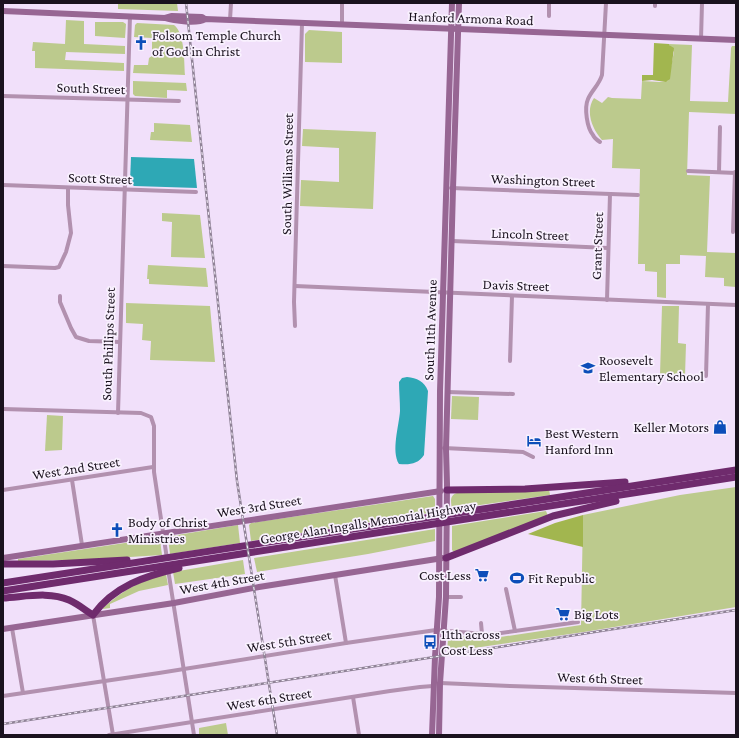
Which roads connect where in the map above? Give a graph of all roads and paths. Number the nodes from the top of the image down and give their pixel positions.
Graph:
1 (231, 3) edge
2 (342, 3) edge
3 (452, 3) edge
4 (459, 3) edge
5 (549, 3) edge
6 (606, 3) edge
7 (702, 3) edge
8 (3, 11) edge
9 (130, 16) junction
10 (549, 16) dead end
11 (230, 20) junction
12 (302, 23) junction
13 (342, 25) junction
14 (451, 29) junction
15 (459, 30) junction
16 (605, 36) junction
17 (701, 38) junction
18 (736, 40) edge
19 (3, 96) edge
20 (127, 100) junction
21 (179, 101) dead end
22 (720, 127) dead end
23 (600, 142) dead end
24 (688, 171) dead end
25 (719, 172) junction
26 (736, 172) edge
27 (3, 185) edge
28 (68, 188) junction
29 (449, 188) junction
30 (125, 190) junction
31 (196, 192) dead end
32 (610, 194) junction
33 (638, 195) dead end
34 (733, 232) dead end
35 (452, 241) junction
36 (608, 248) junction
37 (3, 266) edge
38 (295, 286) junction
39 (443, 293) junction
40 (450, 294) junction
41 (60, 296) dead end
42 (512, 296) junction
43 (607, 300) junction
44 (708, 304) junction
45 (736, 305) edge
46 (295, 326) dead end
47 (120, 342) junction
48 (510, 361) dead end
49 (706, 376) dead end
50 (448, 392) junction
51 (513, 394) dead end
52 (3, 409) edge
53 (118, 412) junction
54 (443, 448) junction
55 (533, 457) dead end
56 (153, 467) junction
57 (736, 470) edge
58 (736, 477) edge
59 (72, 480) junction
60 (680, 482) junction
61 (3, 490) edge
62 (447, 490) junction
63 (439, 491) junction
64 (163, 533) junction
65 (82, 545) junction
66 (3, 558) edge
67 (443, 558) junction
68 (158, 559) junction
69 (178, 563) junction
70 (3, 564) edge
71 (160, 570) junction
72 (335, 575) junction
73 (3, 583) edge
74 (506, 589) dead end
75 (3, 591) edge
76 (446, 597) junction
77 (461, 597) dead end
78 (3, 598) edge
79 (174, 603) junction
80 (93, 615) junction
81 (578, 622) dead end
82 (481, 623) dead end
83 (12, 628) junction
84 (3, 629) edge
85 (436, 630) junction
86 (444, 631) junction
87 (515, 631) junction
88 (482, 634) junction
89 (346, 643) junction
90 (435, 660) junction
91 (184, 669) junction
92 (103, 681) junction
93 (440, 683) junction
94 (434, 686) junction
95 (23, 693) junction
96 (736, 693) edge
97 (3, 696) edge
98 (353, 697) junction
99 (439, 720) junction
100 (192, 722) junction
101 (111, 735) edge
102 (194, 735) edge
103 (359, 735) edge
104 (432, 735) edge
105 (439, 735) edge

1 - 11 street
2 - 13 street
3 - 14 main road, South 11th Avenue
4 - 15 main road, South 11th Avenue
5 - 10 street
6 - 16 street
7 - 17 street
8 - 9 main road, Hanford Armona Road
9 - 11 main road, Hanford Armona Road
9 - 20 street, South Phillips Street
11 - 12 main road, Hanford Armona Road
12 - 13 main road, Hanford Armona Road
12 - 38 street, South Williams Street
13 - 14 main road, Hanford Armona Road
14 - 15 main road, Hanford Armona Road
14 - 29 main road, South 11th Avenue
15 - 16 main road, Hanford Armona Road
15 - 29 main road, South 11th Avenue
16 - 17 main road, Hanford Armona Road
16 - 23 street
17 - 18 main road, Hanford Armona Road
19 - 20 street, South Street
20 - 21 street, South Street
20 - 30 street, South Phillips Street
22 - 25 street
24 - 25 street
25 - 26 street
26 - 34 street
27 - 28 street, Scott Street
28 - 30 street, Scott Street
28 - 37 street
29 - 32 street, Washington Street
29 - 35 main road, South 11th Avenue
29 - 39 main road, South 11th Avenue
30 - 31 street, Scott Street
30 - 47 street, South Phillips Street
32 - 33 street, Washington Street
32 - 36 street, Grant Street
35 - 36 street, Lincoln Street
35 - 40 main road, South 11th Avenue
36 - 43 street, Grant Street
38 - 39 street, Davis Street
38 - 46 street, South Williams Street
39 - 40 street, Davis Street
39 - 54 main road, South 11th Avenue
40 - 42 street, Davis Street
40 - 50 main road, South 11th Avenue
41 - 47 street
42 - 43 street, Davis Street
42 - 48 street
43 - 44 street, Davis Street
44 - 45 street, Davis Street
44 - 49 street
47 - 53 street, South Phillips Street
50 - 51 street
50 - 54 main road, South 11th Avenue
52 - 53 street
53 - 56 street, South Phillips Street
54 - 55 street
54 - 62 main road, South 11th Avenue
54 - 63 main road, South 11th Avenue
56 - 59 street, West 2nd Street
56 - 64 street, South Phillips Street
57 - 60 highway, George Alan Ingalls Memorial Highway
58 - 60 highway, George Alan Ingalls Memorial Highway
59 - 61 street, West 2nd Street
59 - 65 street
60 - 62 highway
60 - 67 highway
60 - 69 highway, George Alan Ingalls Memorial Highway
60 - 69 highway, George Alan Ingalls Memorial Highway
62 - 63 main road, West 3rd Street
62 - 67 main road, South 11th Avenue
63 - 64 main road, West 3rd Street
63 - 67 main road, South 11th Avenue
64 - 65 main road, West 3rd Street
64 - 79 street, South Phillips Street
65 - 66 main road, West 3rd Street
67 - 72 main road, West 4th Street
67 - 76 main road, South 11th Avenue
67 - 85 main road, South 11th Avenue
68 - 69 highway, George Alan Ingalls Memorial Highway
68 - 70 highway
68 - 73 highway, George Alan Ingalls Memorial Highway
69 - 71 highway
71 - 75 highway
71 - 80 highway
72 - 79 main road, West 4th Street
72 - 89 street
74 - 87 street
76 - 77 street
76 - 86 main road, South 11th Avenue
78 - 80 highway
79 - 80 main road, West 4th Street
79 - 91 street, South Phillips Street
80 - 83 main road, West 4th Street
80 - 92 street
81 - 87 street, West 5th Street
82 - 88 street
83 - 84 main road, West 4th Street
83 - 95 street
85 - 86 street, West 5th Street
85 - 89 street, West 5th Street
85 - 90 main road, South 11th Avenue
86 - 88 street, West 5th Street
86 - 93 main road, South 11th Avenue
87 - 88 street, West 5th Street
89 - 91 street, West 5th Street
90 - 93 main road
90 - 94 main road
91 - 92 street, West 5th Street
91 - 100 street, South Phillips Street
92 - 95 street, West 5th Street
92 - 101 street
93 - 96 street, West 6th Street
93 - 99 main road
94 - 98 street, West 6th Street
94 - 99 main road
94 - 104 main road
95 - 97 street, West 5th Street
98 - 100 street, West 6th Street
98 - 103 street
99 - 105 main road
100 - 101 street, West 6th Street
100 - 102 street, South Phillips Street

